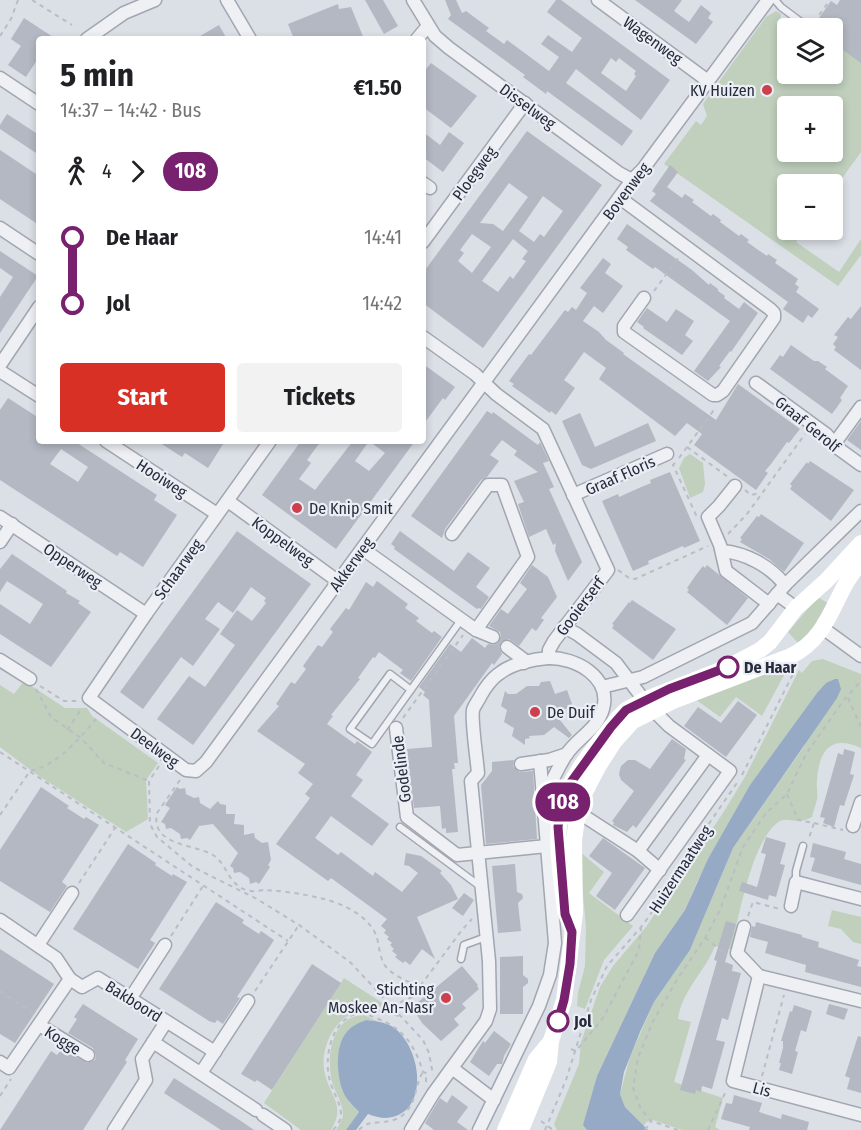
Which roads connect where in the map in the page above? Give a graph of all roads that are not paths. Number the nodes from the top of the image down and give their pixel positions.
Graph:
1 (155, 0) edge
2 (227, 0) edge
3 (413, 0) edge
4 (598, 0) edge
5 (768, 0) edge
6 (775, 0) edge
7 (795, 18) edge
8 (428, 26) junction
9 (91, 36) edge
10 (248, 36) edge
11 (420, 36) edge
12 (0, 78) edge
13 (708, 81) junction
14 (36, 98) edge
15 (525, 103) junction
16 (632, 180) junction
17 (620, 198) junction
18 (0, 228) edge
19 (426, 238) edge
20 (36, 252) edge
21 (646, 298) road end
22 (36, 311) edge
23 (426, 339) edge
24 (0, 365) edge
25 (0, 371) edge
26 (484, 383) junction
27 (756, 383) dead end
28 (36, 394) edge
29 (861, 407) edge
30 (111, 444) edge
31 (268, 444) edge
32 (834, 444) junction
33 (667, 454) dead end
34 (861, 465) edge
35 (736, 484) road end
36 (573, 495) junction
37 (228, 501) junction
38 (861, 511) edge
39 (218, 514) junction
40 (0, 517) edge
41 (12, 524) junction
42 (452, 534) dead end
43 (0, 542) edge
44 (861, 543) edge
45 (714, 545) junction
46 (363, 549) junction
47 (861, 561) edge
48 (608, 570) joint
49 (339, 582) junction
50 (817, 588) junction
51 (777, 594) junction
52 (837, 605) junction
53 (796, 608) junction
54 (146, 614) junction
55 (469, 625) junction
56 (564, 627) junction
57 (824, 629) junction
58 (778, 633) junction
59 (493, 637) dead end
60 (507, 647) dead end
61 (861, 656) edge
62 (549, 658) junction
63 (0, 660) edge
64 (798, 660) junction
65 (524, 663) junction
66 (30, 679) road end
67 (630, 681) junction
68 (602, 687) junction
69 (411, 690) junction
70 (89, 698) joint
71 (649, 705) junction
72 (396, 728) road end
73 (218, 745) joint
74 (567, 754) junction
75 (708, 754) junction
76 (540, 762) junction
77 (521, 764) dead end
78 (543, 800) junction
79 (563, 800) junction
80 (861, 802) edge
81 (578, 812) junction
82 (853, 826) road end
83 (400, 827) dead end
84 (547, 846) junction
85 (804, 846) road end
86 (638, 851) junction
87 (478, 853) junction
88 (660, 870) junction
89 (796, 882) junction
90 (481, 887) junction
91 (72, 893) road end
92 (861, 899) edge
93 (791, 906) road end
94 (627, 915) dead end
95 (0, 920) edge
96 (744, 927) road end
97 (572, 932) junction
98 (486, 937) junction
99 (38, 945) junction
100 (165, 945) road end
101 (461, 959) dead end
102 (759, 976) junction
103 (70, 979) junction
104 (130, 999) junction
105 (248, 1001) road end
106 (861, 1001) edge
107 (41, 1022) junction
108 (166, 1022) junction
109 (551, 1041) junction
110 (153, 1042) junction
111 (215, 1053) junction
112 (87, 1055) dead end
113 (5, 1065) edge
114 (452, 1068) junction
115 (201, 1074) junction
116 (494, 1100) junction
117 (861, 1114) edge
118 (114, 1130) edge
119 (285, 1130) edge
120 (411, 1130) edge
121 (479, 1130) edge
122 (505, 1130) edge
123 (521, 1130) edge

1 - 9 street
2 - 10 street
3 - 8 street, Disselweg
4 - 13 street, Wagenweg
5 - 13 street, Bovenweg
6 - 7 lane
8 - 11 street
8 - 15 street, Disselweg
12 - 14 street
13 - 16 street, Bovenweg
15 - 16 street, Disselweg
15 - 19 street, Ploegweg
16 - 17 street, Bovenweg
17 - 21 street
17 - 26 street, Bovenweg
18 - 20 street
22 - 24 street
23 - 26 street, Graaf Floris
25 - 28 street
26 - 36 street, Graaf Floris
26 - 46 street, Akkerweg
27 - 32 street, Graaf Gerolf
29 - 32 street
30 - 39 street, Hooiweg
31 - 37 street, Schaarweg
32 - 34 street, Graaf Gerolf
33 - 36 street, Graaf Floris
35 - 45 street
36 - 48 street, Graaf Floris
37 - 39 street, Schaarweg
37 - 49 street, Koppelweg
38 - 51 street
39 - 54 street, Schaarweg
40 - 41 street, Opperweg
41 - 43 street
41 - 54 street, Opperweg
42 - 55 street, Godelinde
44 - 50 main road
45 - 51 street
45 - 51 street
46 - 49 street, Akkerweg
46 - 55 street
47 - 52 main road
48 - 56 street, Gooierserf
49 - 73 street, Akkerweg
50 - 52 main road
50 - 53 main road
51 - 53 street
51 - 67 street
52 - 57 main road
53 - 58 main road
54 - 70 street, Schaarweg
55 - 59 street
55 - 69 lane, Godelinde
56 - 62 street, Gooierserf
56 - 67 street
57 - 61 street
57 - 64 main road
58 - 64 main road
58 - 71 main road
60 - 65 street
62 - 65 street
62 - 68 street
63 - 66 street
64 - 71 main road
65 - 87 street
67 - 68 street
67 - 71 street
68 - 74 street
69 - 69 lane, Godelinde
70 - 73 street, Deelweg
71 - 75 street, Huizermaatweg
71 - 79 main road
71 - 81 main road
72 - 87 street, Godelinde
74 - 76 street
74 - 78 street
75 - 86 street
75 - 88 street, Huizermaatweg
76 - 77 street
76 - 78 street
78 - 84 street
79 - 81 street, Huizermaatweg
79 - 97 main road
80 - 82 street
81 - 86 street, Huizermaatweg
81 - 97 main road
83 - 90 lane, Godelinde
84 - 87 street, Godelinde
84 - 116 street
85 - 89 lane
86 - 88 street, Huizermaatweg
87 - 90 street
88 - 94 street, Huizermaatweg
89 - 92 street
89 - 93 street
90 - 98 street
91 - 99 street
95 - 99 street
96 - 102 street
97 - 109 main road
98 - 101 lane
98 - 114 street
99 - 103 street
100 - 104 street
102 - 106 street
102 - 117 street, Lis
103 - 104 street, Bakboord
103 - 107 street, Kogge
104 - 108 street, Bakboord
105 - 111 street
107 - 112 street, Kogge
107 - 113 street, Kogge
108 - 110 street
108 - 111 street, Bakboord
109 - 122 main road
109 - 123 main road
110 - 115 street
110 - 118 street
111 - 115 street
114 - 116 street
114 - 120 street
115 - 119 street
116 - 121 street

